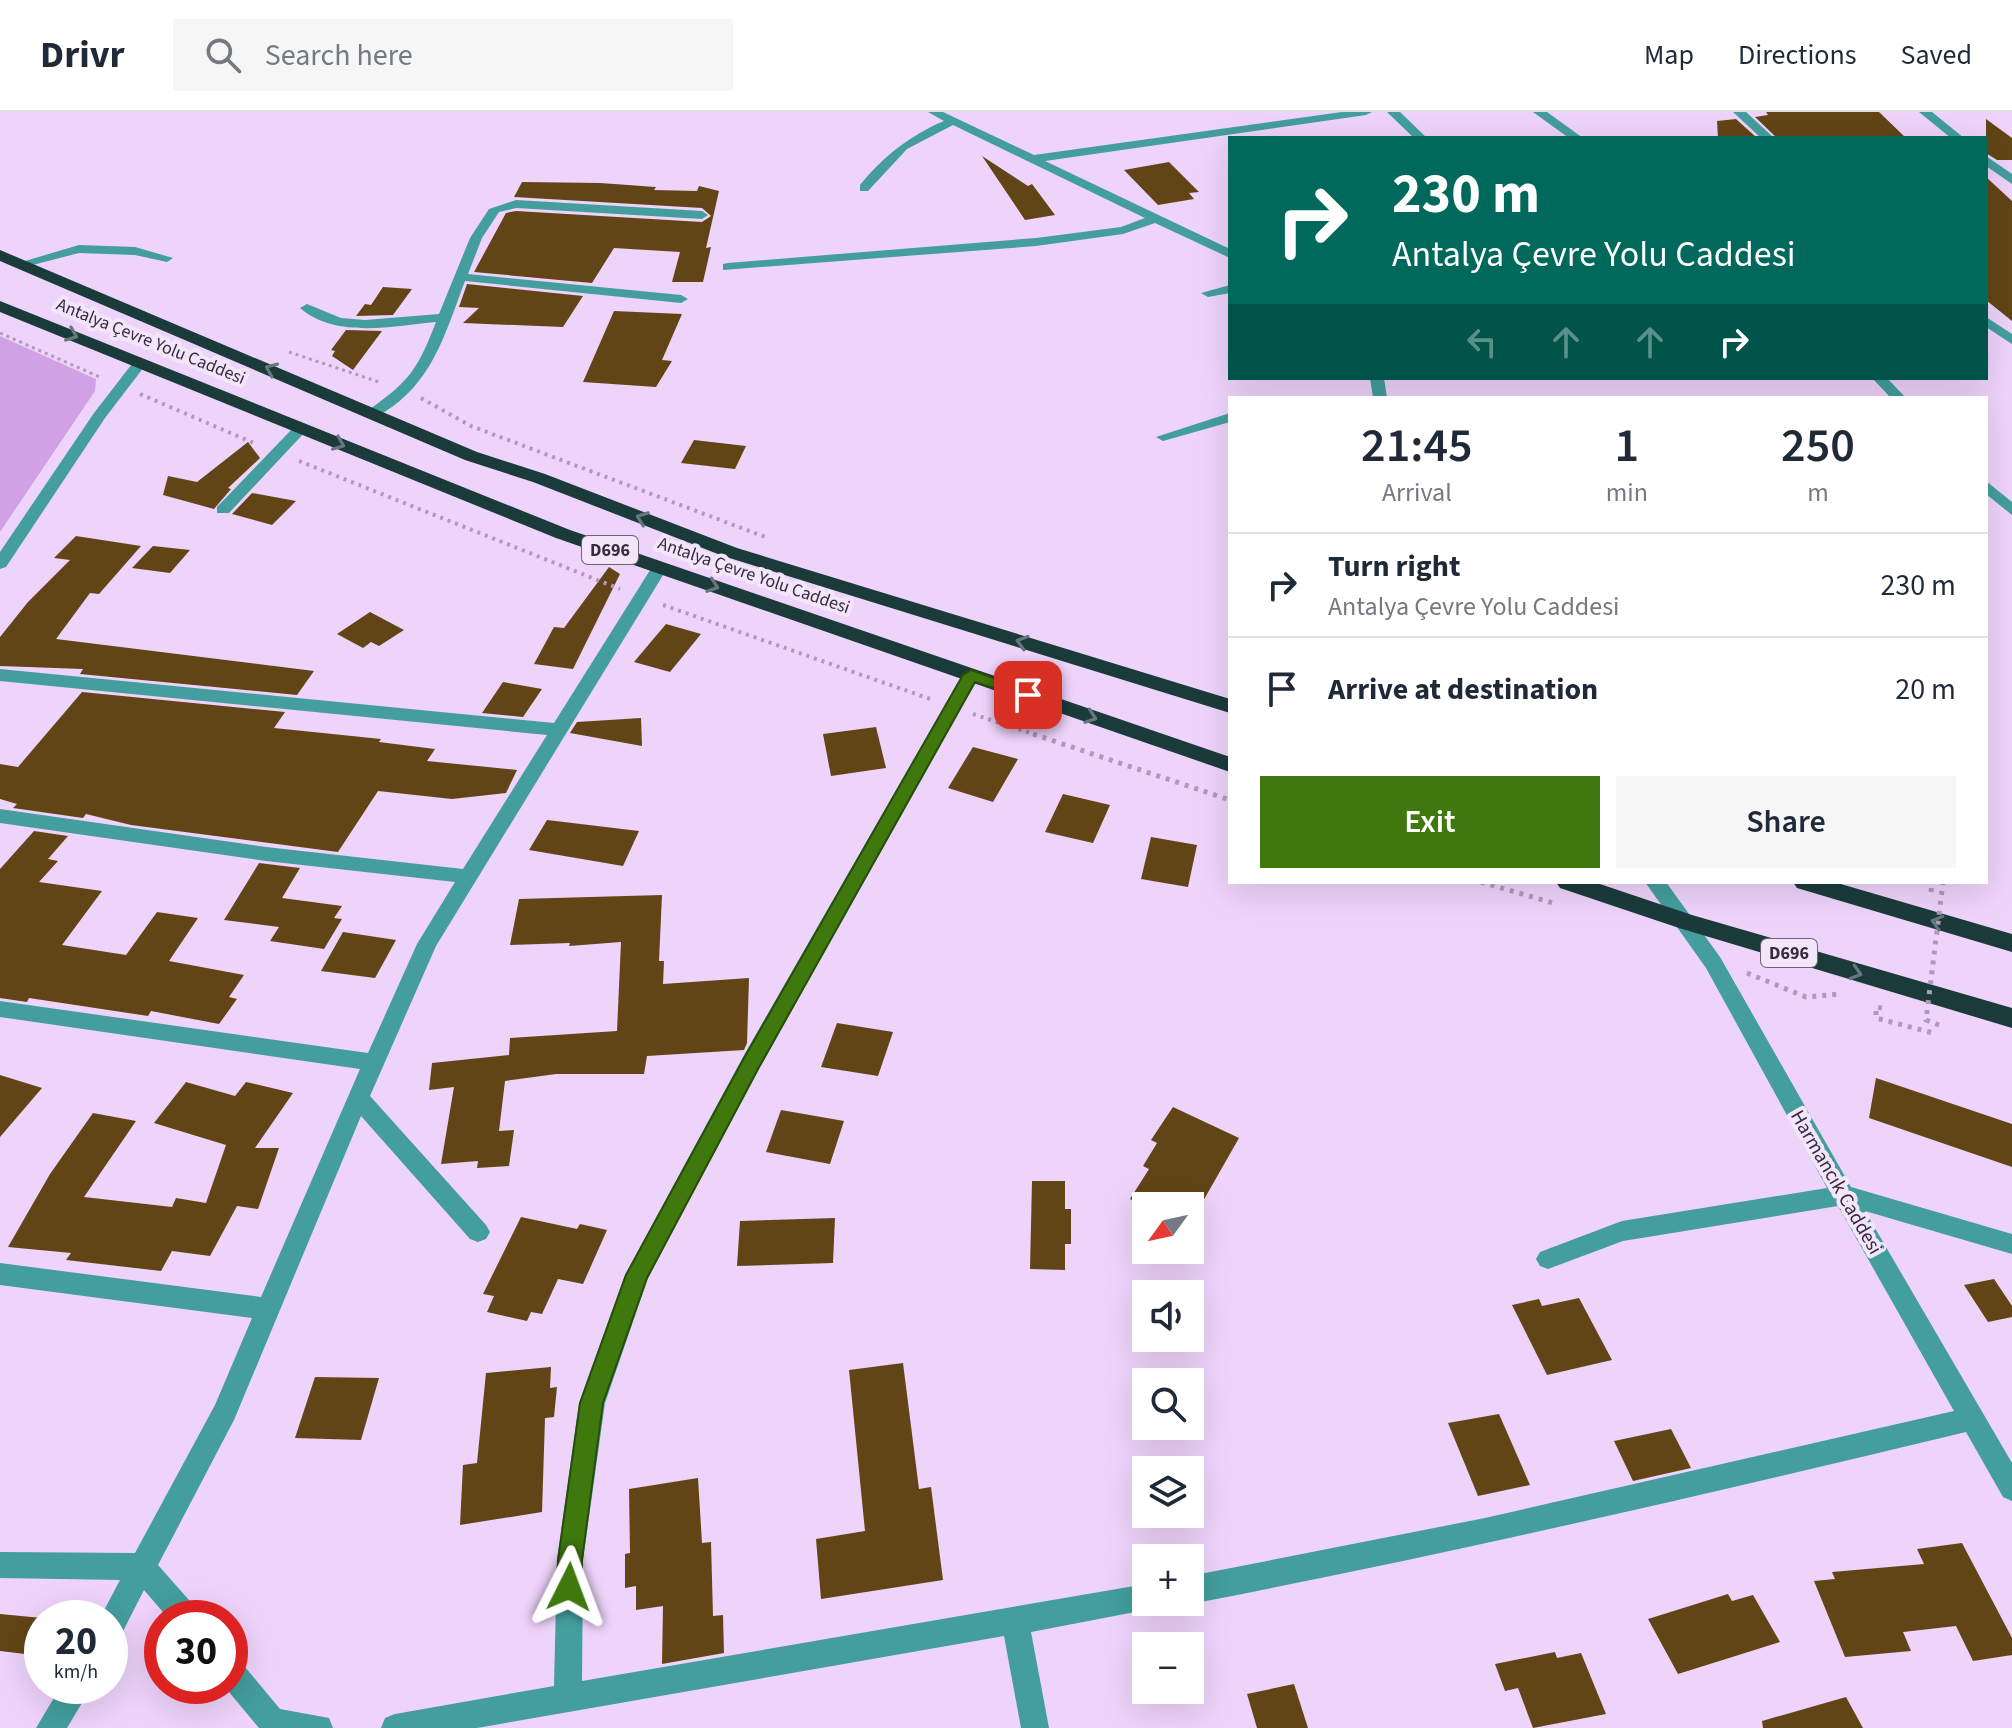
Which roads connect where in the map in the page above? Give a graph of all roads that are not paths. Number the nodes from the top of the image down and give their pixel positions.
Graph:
1 (934, 112) edge
2 (1366, 112) edge
3 (1393, 112) edge
4 (1539, 112) edge
5 (1739, 112) edge
6 (1925, 112) edge
7 (953, 121) junction
8 (1419, 136) edge
9 (1574, 136) edge
10 (1766, 136) edge
11 (1955, 136) edge
12 (1033, 159) junction
13 (1988, 162) edge
14 (2012, 180) edge
15 (864, 188) dead end
16 (702, 215) dead end
17 (1157, 218) junction
18 (1228, 253) edge
19 (0, 255) edge
20 (167, 258) dead end
21 (21, 264) junction
22 (728, 267) dead end
23 (463, 277) junction
24 (1228, 289) edge
25 (1208, 293) dead end
26 (681, 299) dead end
27 (0, 306) edge
28 (307, 308) dead end
29 (446, 317) junction
30 (1988, 322) edge
31 (2012, 340) edge
32 (140, 363) junction
33 (1881, 380) edge
34 (1897, 396) edge
35 (375, 412) junction
36 (1228, 418) edge
37 (301, 428) junction
38 (1163, 437) dead end
39 (1988, 488) edge
40 (223, 510) dead end
41 (2012, 510) edge
42 (0, 564) edge
43 (660, 567) junction
44 (0, 675) edge
45 (971, 675) junction
46 (1228, 705) edge
47 (560, 730) junction
48 (1228, 764) edge
49 (0, 816) edge
50 (469, 877) junction
51 (1574, 884) edge
52 (1657, 884) edge
53 (1812, 884) edge
54 (1687, 922) junction
55 (2012, 943) edge
56 (0, 1009) edge
57 (2012, 1018) edge
58 (374, 1062) junction
59 (358, 1098) junction
60 (1844, 1195) junction
61 (478, 1232) dead end
62 (2012, 1244) edge
63 (1548, 1259) dead end
64 (0, 1274) edge
65 (268, 1309) junction
66 (1972, 1419) junction
67 (2012, 1488) edge
68 (0, 1565) edge
69 (142, 1567) junction
70 (1204, 1587) edge
71 (124, 1600) edge
72 (170, 1600) edge
73 (1132, 1601) edge
74 (1015, 1622) junction
75 (248, 1695) edge
76 (568, 1696) junction
77 (66, 1704) edge
78 (271, 1725) edge
79 (50, 1728) edge
80 (319, 1728) edge
81 (395, 1728) edge
82 (1035, 1728) edge

1 - 7 street
2 - 12 street
3 - 8 street
4 - 9 street
5 - 10 street
6 - 11 street
7 - 12 street
7 - 15 street
12 - 17 street
13 - 14 street
16 - 23 street
17 - 18 street
17 - 22 street
19 - 21 highway, Antalya Çevre Yolu Caddesi / D696
20 - 21 street
35 -> 21 highway, Antalya Çevre Yolu Caddesi / D696
23 - 26 street
23 - 29 street
24 - 25 street
27 -> 32 highway, Antalya Çevre Yolu Caddesi / D696
28 - 29 street
29 - 35 street
30 - 31 street
32 - 37 highway, Antalya Çevre Yolu Caddesi / D696
32 - 42 street
33 - 34 street
46 -> 35 highway, Antalya Çevre Yolu Caddesi / D696
36 - 38 street
37 - 40 street
37 -> 43 highway, Antalya Çevre Yolu Caddesi / D696
39 - 41 street
43 -> 45 highway, Antalya Çevre Yolu Caddesi / D696
43 - 47 street
44 - 47 street
45 -> 48 highway, Antalya Çevre Yolu Caddesi / D696
45 - 76 street
47 - 50 street
49 - 50 street
50 - 58 street
51 - 54 highway, D696
52 - 54 street, Harmancık Caddesi
55 -> 53 highway
54 -> 57 highway, D696
54 - 60 street, Harmancık Caddesi
56 - 58 street
58 - 59 street
59 - 61 street
59 - 65 street
60 - 62 street
60 - 63 street
60 - 66 street, Harmancık Caddesi
64 - 65 street
65 - 69 street
66 - 67 street, Harmancık Caddesi
66 - 70 street
68 - 69 street
69 - 71 street
69 - 72 street
73 - 74 street
74 - 76 street
74 - 82 street
75 - 78 street
76 - 81 street
77 - 79 street
78 - 80 street

